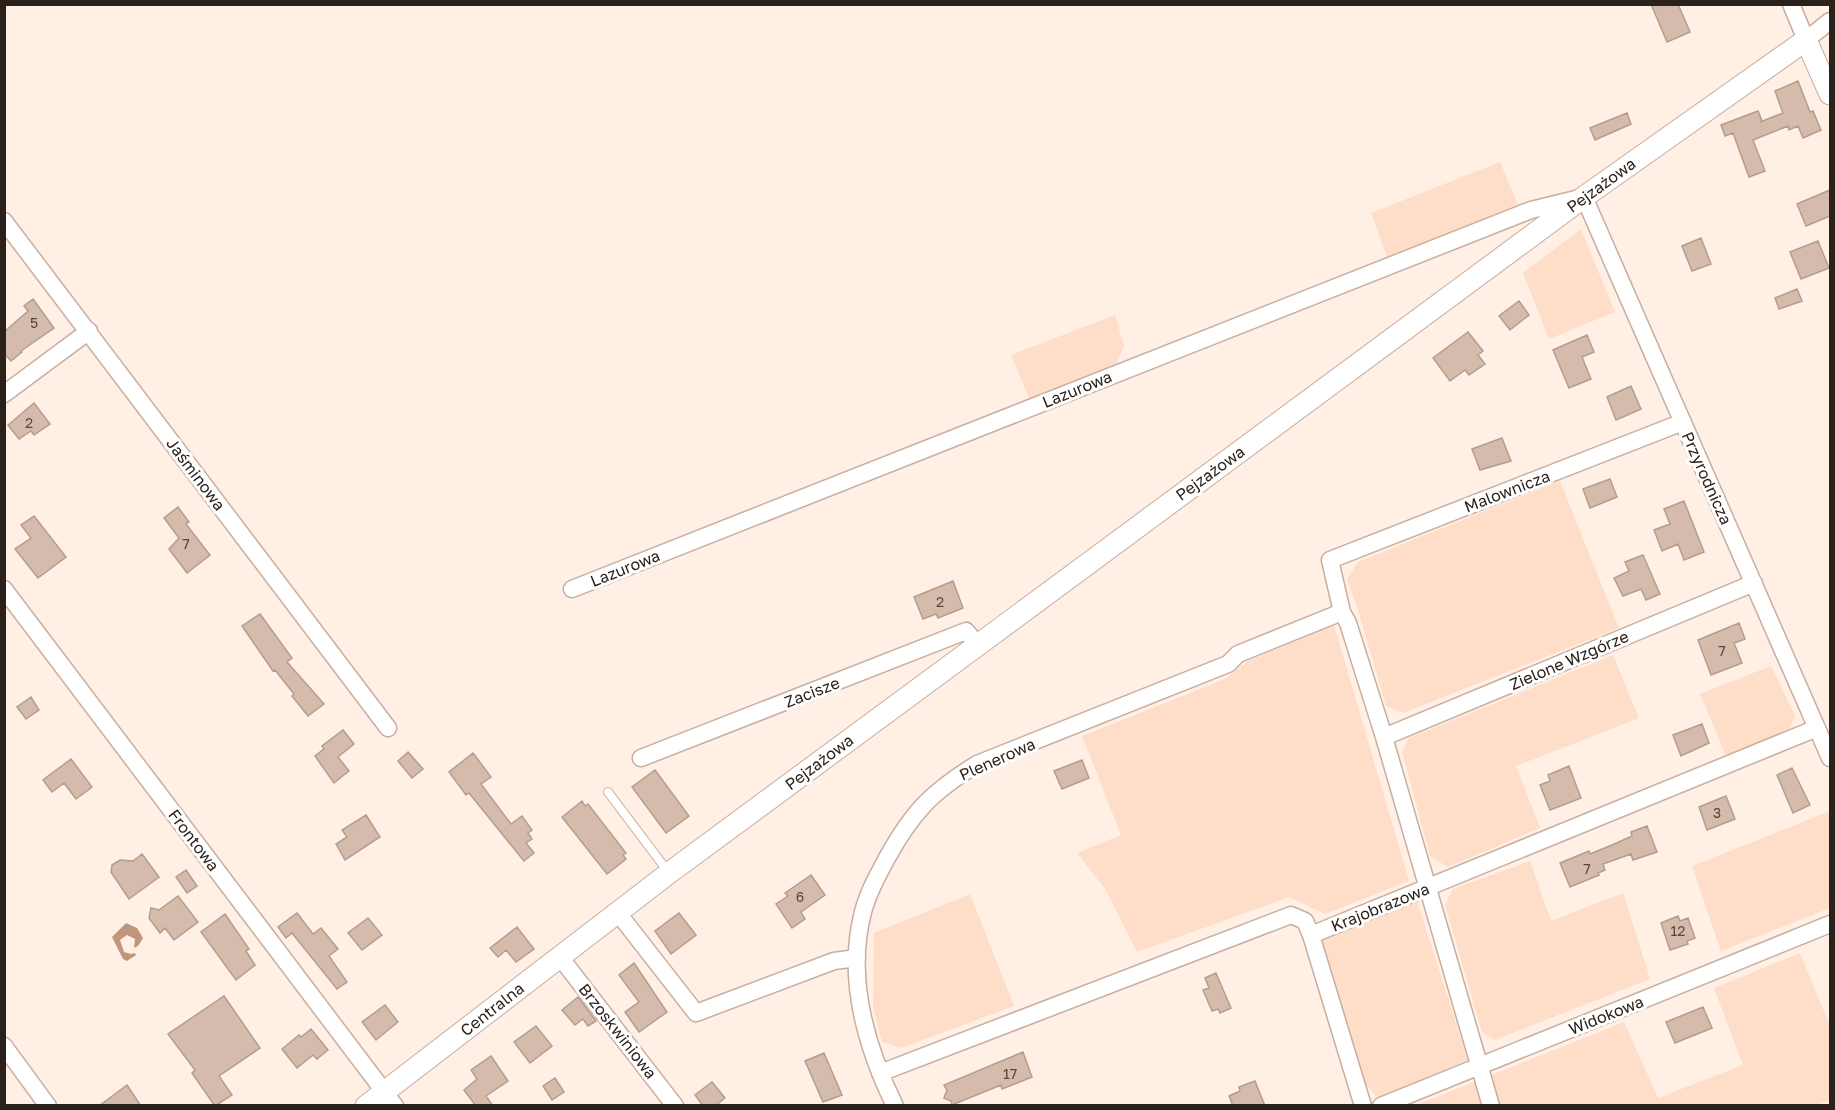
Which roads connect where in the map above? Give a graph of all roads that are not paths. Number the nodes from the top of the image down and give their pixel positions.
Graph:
1 (1791, 4) edge
2 (1830, 21) edge
3 (1806, 40) junction
4 (1830, 94) edge
5 (1584, 197) junction
6 (4, 221) edge
7 (89, 331) junction
8 (4, 394) edge
9 (1683, 422) junction
10 (1754, 583) junction
11 (4, 589) edge
12 (572, 589) dead end
13 (1342, 612) junction
14 (978, 645) junction
15 (388, 728) dead end
16 (1817, 728) junction
17 (1384, 737) junction
18 (641, 758) dead end
19 (1830, 758) edge
20 (608, 792) dead end
21 (669, 873) junction
22 (1426, 889) junction
23 (618, 913) junction
24 (1830, 924) edge
25 (1311, 935) junction
26 (560, 957) junction
27 (857, 958) junction
28 (4, 1046) edge
29 (1479, 1066) junction
30 (880, 1073) junction
31 (389, 1099) edge
32 (48, 1106) edge
33 (366, 1106) edge
34 (675, 1106) edge
35 (895, 1106) edge
36 (1363, 1106) edge
37 (1382, 1106) edge
38 (1491, 1106) edge

1 - 3 street
2 - 3 street
3 - 4 street
3 - 5 street, Pejzażowa
5 - 9 street, Przyrodnicza
5 - 12 street, Lazurowa
5 - 14 street, Pejzażowa
6 - 7 street, Jaśminowa
7 - 8 street
7 - 15 street, Jaśminowa
9 - 10 street, Przyrodnicza
9 - 13 street, Malownicza
10 - 16 street, Przyrodnicza
10 - 17 street, Zielone Wzgórze
11 - 31 street, Frontowa
13 - 17 street
13 - 27 street, Plenerowa
14 - 18 street, Zacisze
14 - 21 street, Pejzażowa
16 - 19 street, Przyrodnicza
16 - 22 street, Krajobrazowa
17 - 22 street
20 - 21 lane
21 - 23 street, Pejzażowa
22 - 25 street, Krajobrazowa
22 - 29 street
23 - 26 street, Centralna
23 - 27 street
24 - 29 street, Widokowa
25 - 30 street, Krajobrazowa
25 - 36 street
26 - 31 street, Centralna
26 - 34 street, Brzoskwiniowa
27 - 30 street, Plenerowa
28 - 32 street
29 - 37 street, Widokowa
29 - 38 street
30 - 35 street, Plenerowa
31 - 33 street, Centralna

